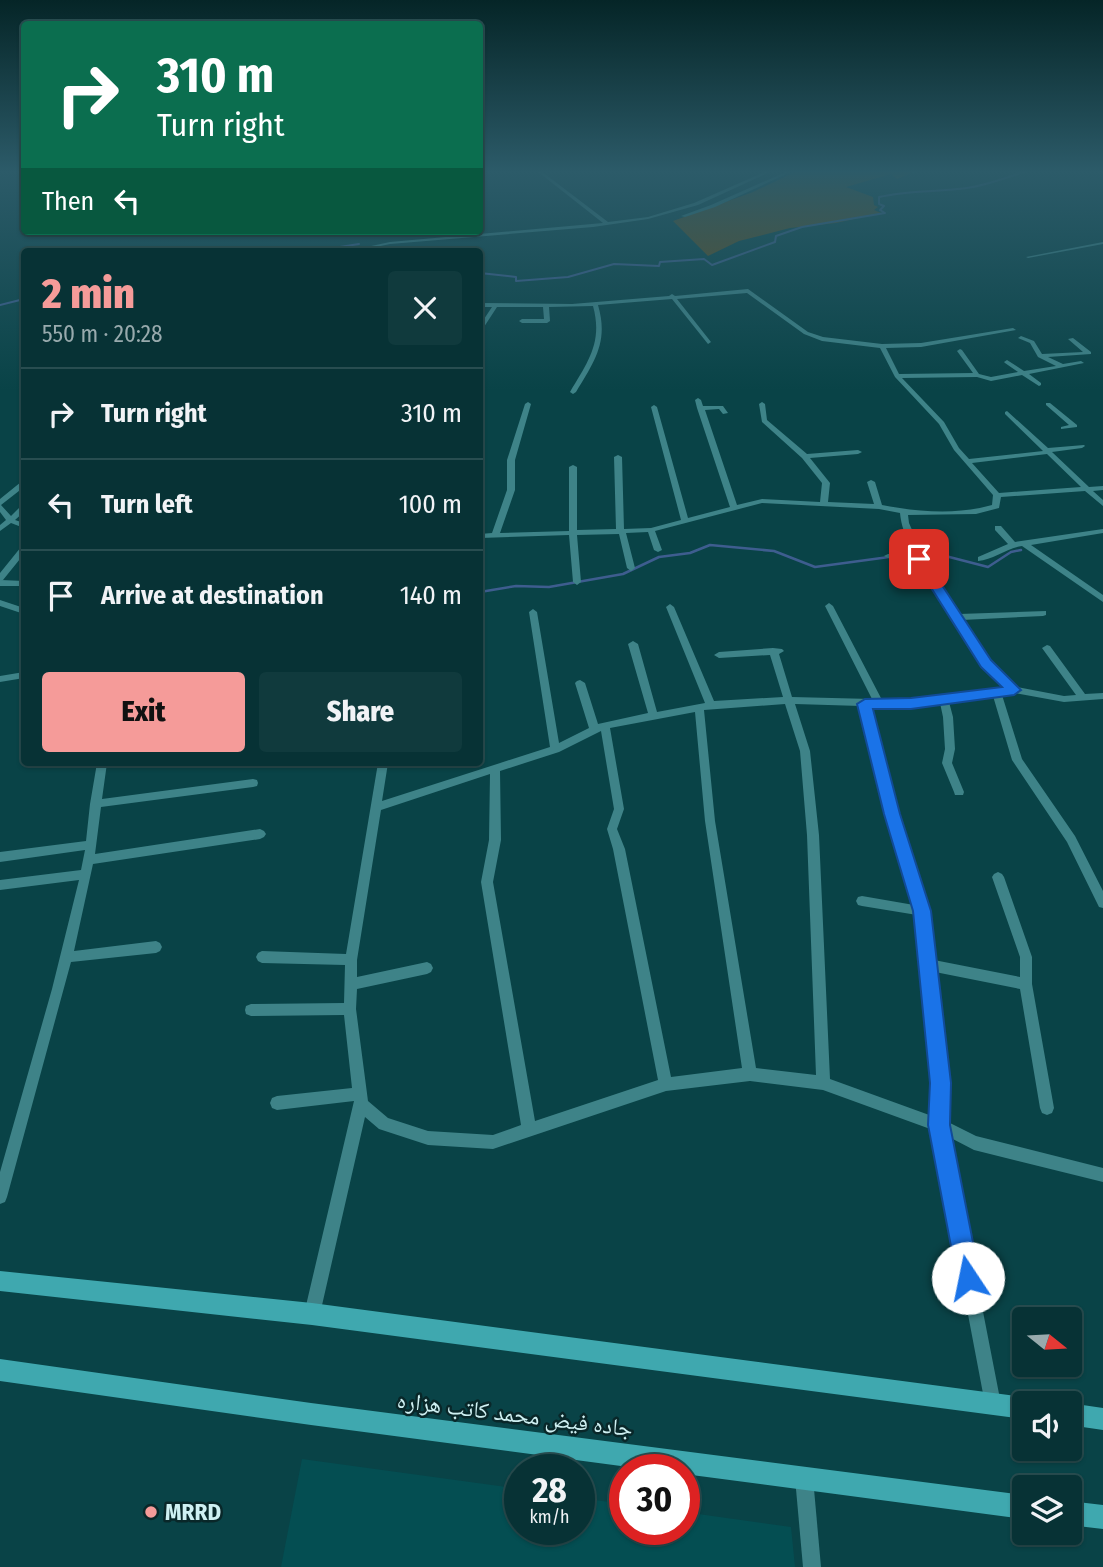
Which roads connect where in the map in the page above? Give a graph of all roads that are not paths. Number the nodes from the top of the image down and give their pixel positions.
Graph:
1 (384, 244) edge
2 (466, 244) edge
3 (1097, 244) edge
4 (365, 248) edge
5 (424, 248) edge
6 (1028, 257) dead end
7 (672, 296) junction
8 (594, 303) junction
9 (483, 305) edge
10 (495, 306) junction
11 (545, 307) junction
12 (522, 321) dead end
13 (483, 324) edge
14 (1013, 330) dead end
15 (1021, 338) dead end
16 (1071, 339) dead end
17 (708, 342) dead end
18 (881, 346) junction
19 (960, 351) dead end
20 (1043, 356) junction
21 (1007, 362) dead end
22 (1082, 363) dead end
23 (1062, 366) junction
24 (1024, 374) junction
25 (977, 375) junction
26 (897, 376) junction
27 (1040, 384) dead end
28 (573, 391) dead end
29 (528, 404) dead end
30 (762, 404) dead end
31 (1048, 404) dead end
32 (654, 407) dead end
33 (1007, 412) dead end
34 (725, 413) dead end
35 (1048, 451) junction
36 (858, 452) dead end
37 (805, 456) junction
38 (618, 457) dead end
39 (969, 461) junction
40 (573, 467) dead end
41 (871, 482) dead end
42 (21, 487) edge
43 (1103, 488) edge
44 (1086, 490) junction
45 (997, 495) junction
46 (824, 504) junction
47 (1103, 504) edge
48 (0, 505) edge
49 (879, 506) junction
50 (734, 508) junction
51 (21, 511) edge
52 (904, 511) junction
53 (684, 519) junction
54 (10, 520) junction
55 (21, 525) edge
56 (998, 528) dead end
57 (0, 529) edge
58 (651, 530) junction
59 (1103, 531) edge
60 (621, 532) junction
61 (573, 534) junction
62 (483, 536) edge
63 (495, 536) junction
64 (912, 539) dead end
65 (1018, 544) junction
66 (657, 550) dead end
67 (21, 553) edge
68 (888, 556) dead end
69 (981, 559) dead end
70 (632, 568) dead end
71 (0, 581) edge
72 (578, 582) dead end
73 (21, 584) edge
74 (1103, 599) edge
75 (0, 603) edge
76 (829, 606) dead end
77 (670, 607) dead end
78 (21, 610) edge
79 (533, 612) dead end
80 (1043, 613) dead end
81 (955, 617) junction
82 (633, 644) dead end
83 (1048, 648) dead end
84 (719, 655) dead end
85 (21, 676) edge
86 (0, 679) edge
87 (580, 683) dead end
88 (1014, 690) junction
89 (997, 695) junction
90 (1083, 698) junction
91 (1102, 698) edge
92 (788, 700) junction
93 (944, 700) junction
94 (865, 704) junction
95 (879, 704) junction
96 (705, 706) junction
97 (654, 717) junction
98 (600, 727) junction
99 (555, 749) junction
100 (101, 766) edge
101 (383, 766) edge
102 (495, 770) junction
103 (253, 783) dead end
104 (959, 792) dead end
105 (95, 804) junction
106 (376, 807) junction
107 (260, 834) dead end
108 (90, 845) junction
109 (0, 857) edge
110 (88, 860) junction
111 (85, 874) junction
112 (998, 877) dead end
113 (0, 885) edge
114 (862, 901) dead end
115 (1103, 903) edge
116 (922, 911) junction
117 (156, 947) dead end
118 (66, 957) junction
119 (262, 957) dead end
120 (351, 960) junction
121 (929, 965) junction
122 (426, 968) dead end
123 (351, 984) junction
124 (1026, 984) junction
125 (350, 1009) junction
126 (251, 1010) dead end
127 (750, 1074) junction
128 (823, 1083) junction
129 (666, 1084) junction
130 (359, 1099) junction
131 (277, 1103) dead end
132 (1047, 1108) dead end
133 (939, 1125) junction
134 (528, 1129) junction
135 (1103, 1175) edge
136 (0, 1197) edge
137 (0, 1281) edge
138 (312, 1314) junction
139 (0, 1370) edge
140 (993, 1404) junction
141 (1012, 1406) edge
142 (1082, 1416) edge
143 (1103, 1419) edge
144 (804, 1478) junction
145 (1012, 1505) edge
146 (1082, 1515) edge
147 (1103, 1517) edge
148 (812, 1567) edge

1 - 4 street
2 - 5 street
3 - 6 street
7 - 8 street
7 - 17 street
7 - 18 street
8 - 11 street
8 - 28 street
9 - 10 street
10 - 11 street
10 - 13 street
11 - 12 street
14 - 18 street
15 - 20 street
16 - 20 street
18 - 26 street
19 - 25 street
20 - 23 street
21 - 24 street
22 - 23 street
23 - 24 street
24 - 25 street
24 - 27 street
25 - 26 street
26 - 39 street
29 - 63 street
30 - 37 street
31 - 35 street
32 - 53 street
33 - 35 street
34 - 50 street
35 - 39 street
35 - 44 street
36 - 37 street
37 - 46 street
38 - 60 street
39 - 45 street
40 - 61 street
41 - 49 street
42 - 48 street
43 - 44 street
44 - 45 street
44 - 47 street
45 - 52 street
46 - 49 street
46 - 50 street
48 - 54 street
49 - 52 street
50 - 53 street
51 - 54 street
52 - 64 street
53 - 58 street
54 - 55 street
54 - 57 street
56 - 65 street
58 - 60 street
58 - 66 street
59 - 65 street
60 - 61 street
60 - 70 street
61 - 63 street
61 - 72 street
62 - 63 street
65 - 69 street
65 - 74 street
67 - 71 street
68 - 81 street
71 - 73 street
75 - 78 street
76 - 95 street
77 - 96 street
79 - 99 street
80 - 81 street
81 - 88 street
82 - 97 street
83 - 90 street
84 - 92 street
85 - 86 street
87 - 98 street
88 - 89 street
88 - 90 street
89 - 93 street
89 - 115 street
90 - 91 street
92 - 94 street
92 - 96 street
92 - 128 street
93 - 95 street
93 - 104 street
94 - 95 street
94 - 116 street
96 - 97 street
96 - 127 street
97 - 98 street
98 - 99 street
98 - 129 street
99 - 102 street
100 - 105 street
101 - 106 street
102 - 106 street
102 - 134 street
103 - 105 street
105 - 108 street
106 - 120 street
107 - 110 street
108 - 109 street
108 - 110 street
110 - 111 street
111 - 113 street
111 - 118 street
112 - 124 street
114 - 116 street
116 - 121 street
117 - 118 street
118 - 136 street
119 - 120 street
120 - 123 street
121 - 124 street
121 - 133 street
122 - 123 street
123 - 125 street
124 - 132 street
125 - 126 street
125 - 130 street
127 - 128 street
127 - 129 street
128 - 133 street
129 - 134 street
130 - 131 street
130 - 134 street
130 - 138 street
133 - 135 street
133 - 140 street
137 - 138 main road
138 - 140 main road
139 - 144 main road, جاده فیض محمد کاتب هزاره
140 - 141 main road
142 - 143 main road
144 - 145 main road, جاده فیض محمد کاتب هزاره
144 - 148 street
146 - 147 main road

